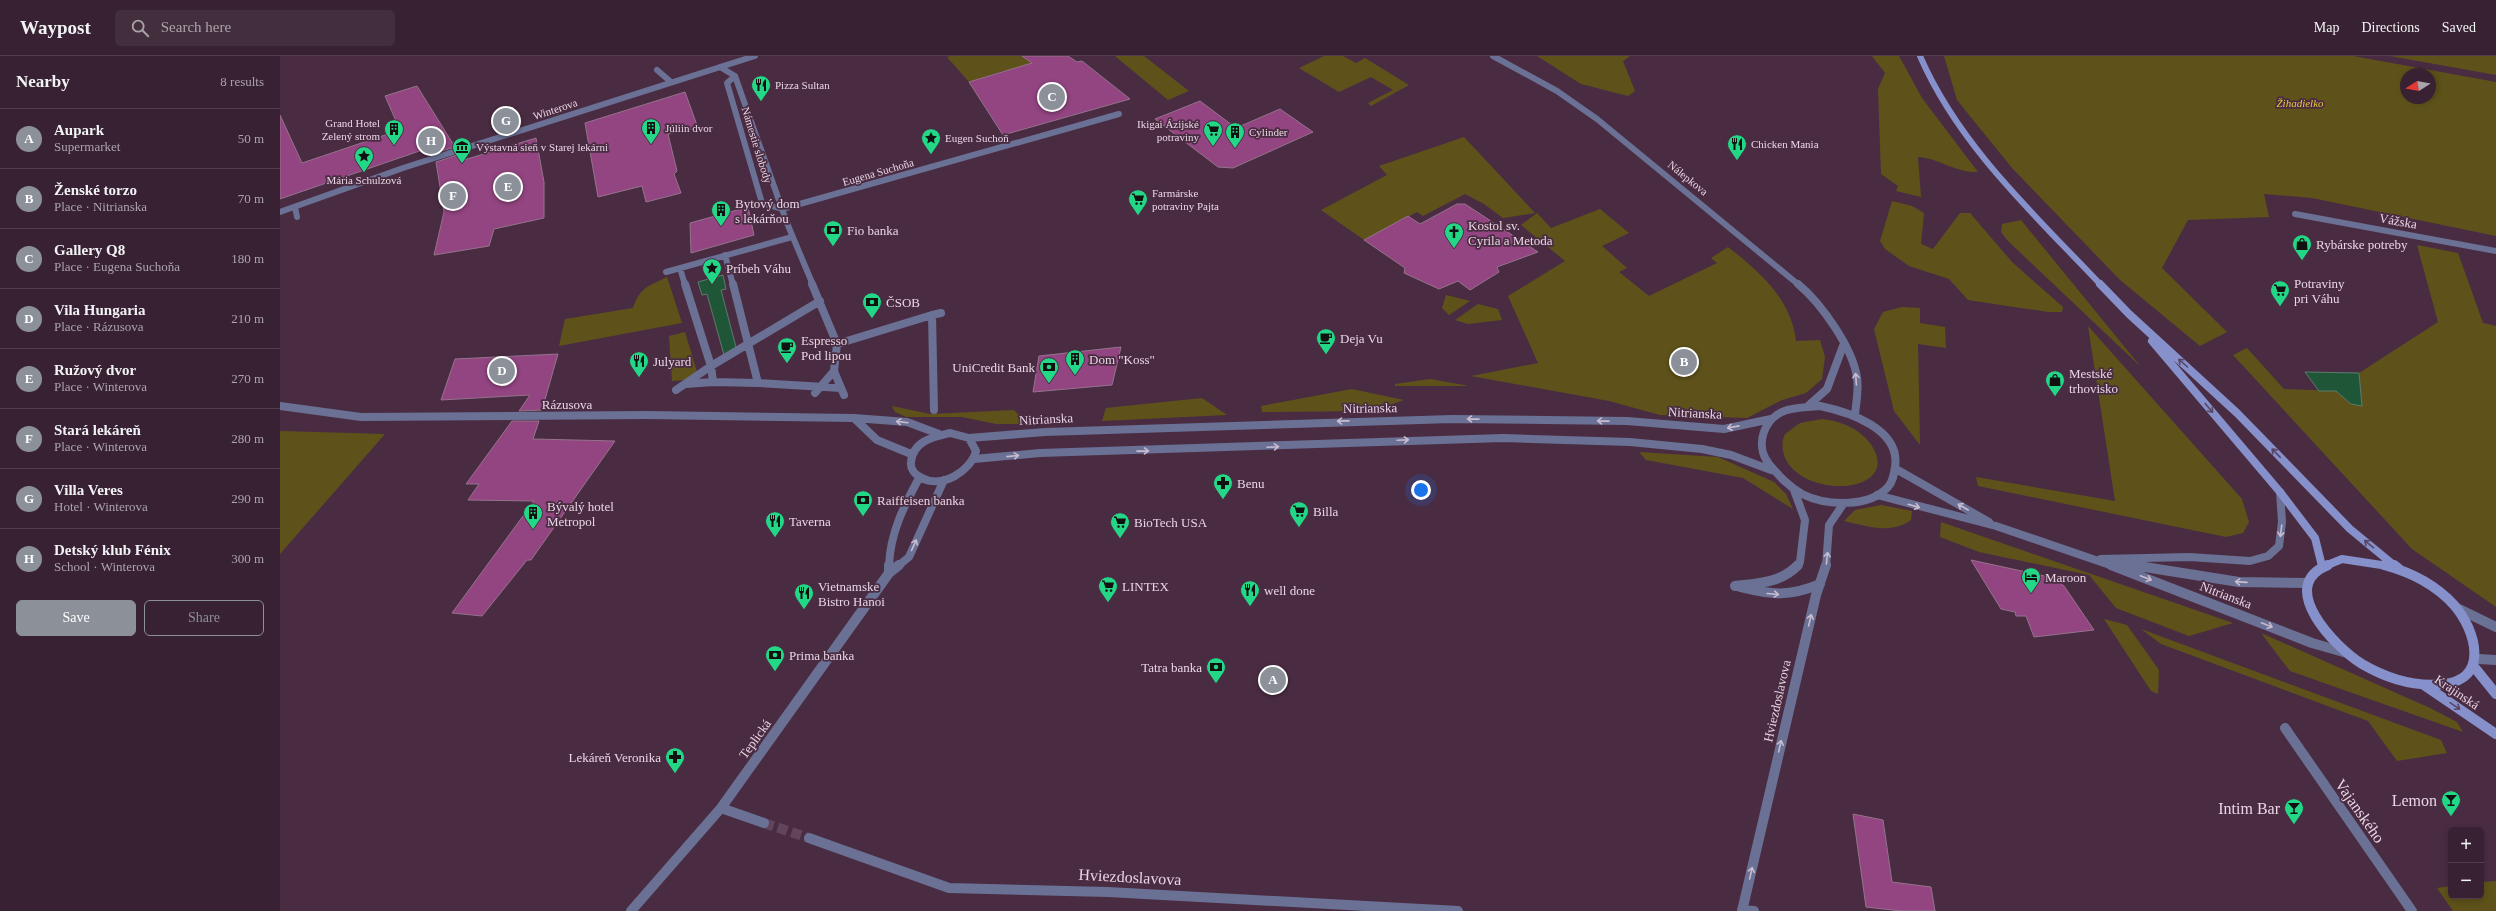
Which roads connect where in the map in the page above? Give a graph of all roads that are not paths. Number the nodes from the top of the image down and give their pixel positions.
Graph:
1 (755, 56) edge
2 (1493, 56) edge
3 (1920, 56) edge
4 (720, 67) junction
5 (657, 70) dead end
6 (735, 76) junction
7 (671, 82) junction
8 (1119, 114) dead end
9 (294, 207) junction
10 (782, 210) junction
11 (280, 212) edge
12 (2295, 214) dead end
13 (297, 217) dead end
14 (792, 237) junction
15 (2496, 251) edge
16 (725, 255) junction
17 (680, 268) junction
18 (666, 272) dead end
19 (820, 301) junction
20 (941, 313) dead end
21 (2129, 314) junction
22 (932, 315) junction
23 (749, 341) junction
24 (837, 344) junction
25 (1843, 346) junction
26 (711, 366) junction
27 (834, 371) junction
28 (713, 382) junction
29 (758, 382) junction
30 (685, 384) junction
31 (820, 387) junction
32 (676, 390) dead end
33 (815, 393) dead end
34 (280, 406) edge
35 (1808, 406) junction
36 (934, 410) dead end
37 (1855, 415) junction
38 (854, 418) junction
39 (1771, 420) junction
40 (939, 434) junction
41 (969, 438) junction
42 (911, 454) junction
43 (974, 459) junction
44 (1896, 469) junction
45 (1771, 470) junction
46 (919, 478) junction
47 (944, 480) junction
48 (1794, 490) junction
49 (2280, 492) junction
50 (1877, 495) junction
51 (1844, 503) junction
52 (1996, 526) junction
53 (2096, 559) junction
54 (2322, 566) junction
55 (2399, 569) junction
56 (889, 573) junction
57 (2308, 583) junction
58 (1820, 584) junction
59 (2459, 610) junction
60 (2496, 628) edge
61 (2347, 653) junction
62 (2496, 660) edge
63 (2477, 663) junction
64 (2423, 684) junction
65 (2496, 694) edge
66 (2285, 728) dead end
67 (2496, 734) edge
68 (721, 808) junction
69 (764, 823) tunnel mouth
70 (809, 838) tunnel mouth
71 (1742, 910) edge
72 (631, 911) edge
73 (1458, 911) edge
74 (1754, 911) edge
75 (2412, 911) edge

1 - 4 street, Winterova
2 - 25 street, Nálepkova
3 - 21 main road
4 - 6 street
4 - 7 street, Winterova
5 - 7 street
6 - 10 street, Námestie slobody
6 - 10 street, Námestie slobody
7 - 9 street, Winterova
8 - 10 street, Eugena Suchoňa
9 - 11 street, Winterova
9 - 13 street
10 - 14 street, Námestie slobody
12 - 15 street, Vážska
14 - 16 street
14 - 19 street, Námestie slobody
16 - 17 street
16 - 23 street
17 - 18 street
17 - 26 street
19 - 23 street
19 - 24 street, Námestie slobody
20 - 22 street
21 -> 49 main road
55 -> 21 main road
22 - 24 street
22 - 36 street
23 - 26 street
23 - 29 street
24 - 27 street, Námestie slobody
25 - 35 street
37 -> 25 street, Nálepkova
26 - 28 street
26 - 30 street
27 - 31 street
27 - 31 street, Námestie slobody
28 - 29 street
28 - 30 street
29 - 31 street
30 - 32 street
31 - 33 street
34 - 38 street, Rázusova
35 - 37 street, Nitrianska
35 - 39 street, Nitrianska
37 - 44 street, Nitrianska
40 -> 38 street, Rázusova
38 - 42 street
39 -> 41 street, Nitrianska
39 - 45 street, Nitrianska
40 - 41 street, Nitrianska
40 - 42 street, Nitrianska
41 - 43 street
42 - 46 street
43 -> 45 street, Nitrianska
43 - 47 street
44 - 50 street, Nitrianska
52 -> 44 street, Nitrianska
45 - 48 street, Nitrianska
46 - 47 street
46 - 56 street
56 -> 47 street, Teplická
48 - 51 street, Nitrianska
48 -> 58 street
49 -> 53 street
49 - 54 main road
50 - 51 street, Nitrianska
50 -> 52 street, Nitrianska
58 -> 51 street, Hviezdoslavova
52 - 53 street, Nitrianska
57 -> 53 street, Nitrianska
53 -> 61 street, Nitrianska
54 - 55 main road
54 - 57 main road
55 - 59 main road
56 - 68 street, Teplická
57 - 61 main road
71 -> 58 street, Hviezdoslavova
59 - 60 street
59 - 63 main road
61 - 64 main road
62 - 63 street
63 - 64 main road
63 - 65 main road, Krajinská
64 -> 67 main road, Krajinská
66 - 75 street, Vajanského
68 - 69 street
68 - 72 street, Teplická
70 - 73 street, Hviezdoslavova
71 - 74 street, Hviezdoslavova

